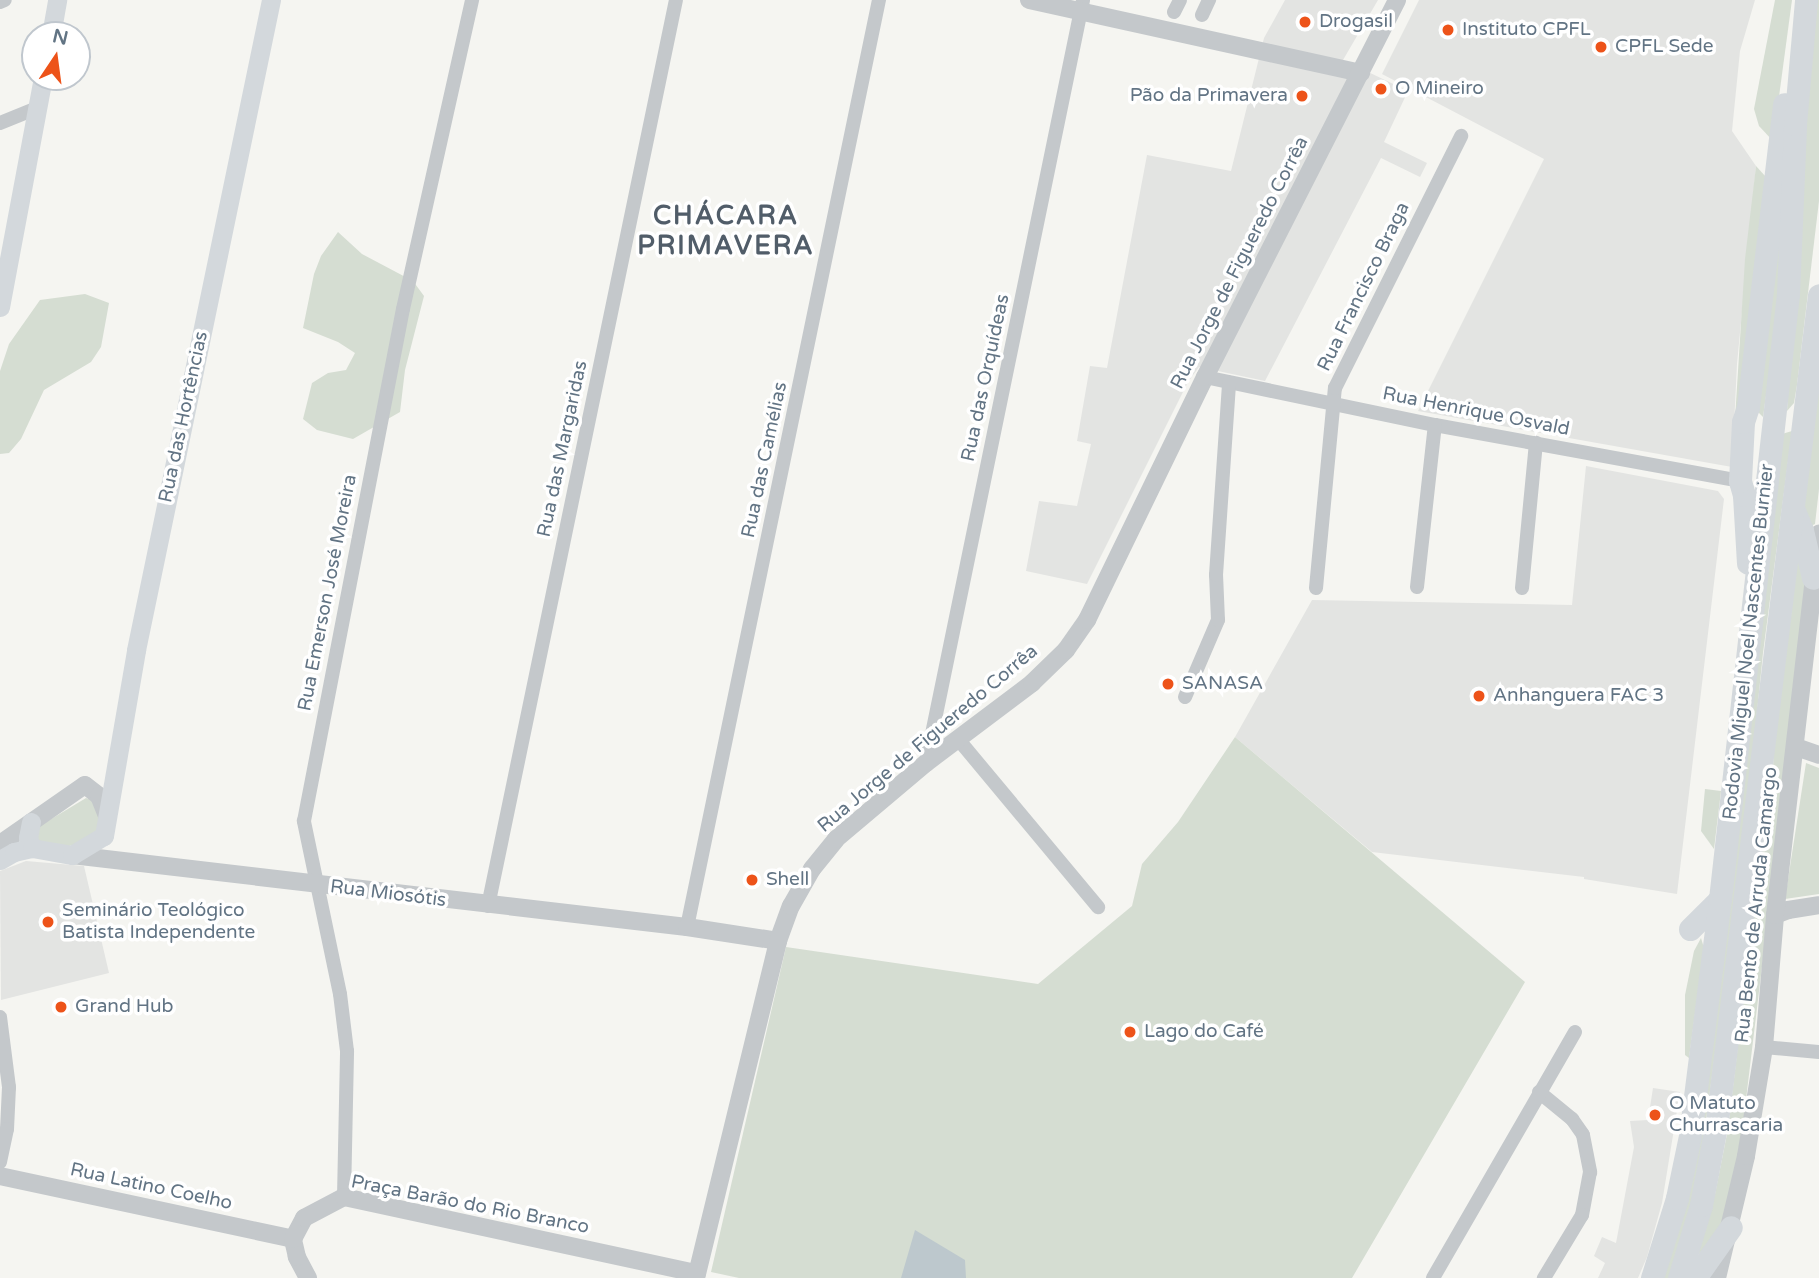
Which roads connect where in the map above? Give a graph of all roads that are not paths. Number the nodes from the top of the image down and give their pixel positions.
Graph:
1 (5, 0) edge
2 (57, 0) edge
3 (271, 0) edge
4 (472, 0) edge
5 (676, 0) edge
6 (879, 0) edge
7 (1029, 0) edge
8 (1209, 0) edge
9 (1397, 0) edge
10 (1796, 0) edge
11 (1806, 0) edge
12 (0, 2) edge
13 (1082, 6) edge
14 (1202, 15) dead end
15 (53, 21) edge
16 (1361, 74) junction
17 (40, 91) edge
18 (37, 108) junction
19 (0, 123) edge
20 (1461, 136) dead end
21 (6, 246) edge
22 (1819, 295) edge
23 (0, 307) edge
24 (1205, 377) junction
25 (1228, 382) junction
26 (1804, 402) junction
27 (1332, 404) junction
28 (1748, 407) junction
29 (1435, 425) junction
30 (1772, 427) junction
31 (1536, 443) junction
32 (1740, 481) junction
33 (1791, 505) junction
34 (1819, 534) edge
35 (1813, 578) junction
36 (1316, 587) dead end
37 (1417, 587) dead end
38 (1522, 588) dead end
39 (1752, 603) junction
40 (1815, 612) edge
41 (1185, 696) dead end
42 (958, 738) junction
43 (1796, 747) junction
44 (1819, 755) edge
45 (926, 763) junction
46 (107, 816) junction
47 (31, 821) junction
48 (104, 836) junction
49 (0, 844) edge
50 (32, 848) junction
51 (72, 855) junction
52 (0, 860) edge
53 (115, 860) junction
54 (319, 886) junction
55 (1720, 899) junction
56 (1819, 905) edge
57 (488, 906) junction
58 (1098, 907) dead end
59 (1775, 915) junction
60 (687, 927) junction
61 (1690, 929) dead end
62 (778, 941) junction
63 (0, 1017) edge
64 (1575, 1032) dead end
65 (1763, 1047) junction
66 (1819, 1052) edge
67 (1539, 1092) junction
68 (0, 1162) edge
69 (0, 1176) edge
70 (344, 1197) junction
71 (1731, 1227) junction
72 (293, 1239) junction
73 (660, 1271) edge
74 (696, 1275) edge
75 (308, 1278) edge
76 (1433, 1278) edge
77 (1544, 1278) edge
78 (1652, 1278) edge
79 (1679, 1278) edge
80 (1695, 1278) edge
81 (1717, 1278) edge

1 - 12 street
2 - 15 main road
3 - 46 main road, Rua das Hortências
4 - 54 street, Rua Emerson José Moreira
5 - 57 street, Rua das Margaridas
6 - 60 street, Rua das Camélias
7 - 13 street
8 - 14 street
9 - 16 street, Rua Jorge de Figueredo Corrêa
10 - 28 highway
11 - 30 highway, Rodovia Miguel Noel Nascentes Burnier
13 - 16 street
13 - 45 street, Rua das Orquídeas
16 - 24 street, Rua Jorge de Figueredo Corrêa
17 - 18 main road
18 - 19 street
18 - 21 main road
20 - 27 street, Rua Francisco Braga
21 - 23 main road
22 - 26 highway, Rodovia Miguel Noel Nascentes Burnier
24 - 25 street, Rua Henrique Osvald
24 - 42 street, Rua Jorge de Figueredo Corrêa
25 - 27 street, Rua Henrique Osvald
25 - 41 street
26 - 30 highway
26 - 33 highway, Rodovia Miguel Noel Nascentes Burnier
27 - 29 street, Rua Henrique Osvald
27 - 36 street, Rua Francisco Braga
28 - 30 highway
28 - 32 highway
29 - 31 street, Rua Henrique Osvald
29 - 37 street
30 - 39 highway, Rodovia Miguel Noel Nascentes Burnier
31 - 32 street, Rua Henrique Osvald
31 - 38 street
32 - 39 highway
33 - 35 highway
33 - 79 highway, Rodovia Miguel Noel Nascentes Burnier
34 - 35 street, Rua Bento de Arruda Camargo
35 - 40 street, Rua Bento de Arruda Camargo
39 - 55 highway, Rodovia Miguel Noel Nascentes Burnier
40 - 43 street, Rua Bento de Arruda Camargo
42 - 45 street, Rua Jorge de Figueredo Corrêa
42 - 58 street
43 - 44 street
43 - 59 street, Rua Bento de Arruda Camargo
45 - 62 street, Rua Jorge de Figueredo Corrêa
46 - 47 street
46 - 48 main road, Rua das Hortências
47 - 49 street
47 - 50 main road
48 - 51 main road
48 - 53 street
50 - 51 main road, Rua Miosótis
50 - 52 main road
51 - 53 street, Rua Miosótis
53 - 54 street, Rua Miosótis
54 - 57 street, Rua Miosótis
54 - 70 street, Rua Emerson José Moreira
55 - 61 highway
55 - 78 highway, Rodovia Miguel Noel Nascentes Burnier
56 - 59 street
57 - 60 street, Rua Miosótis
59 - 65 street, Rua Bento de Arruda Camargo
60 - 62 street, Rua Miosótis
62 - 74 street, Rua Jorge de Figueredo Corrêa
63 - 68 street
64 - 67 street
65 - 66 street
65 - 71 street, Rua Bento de Arruda Camargo
67 - 76 street
67 - 77 street
69 - 72 street, Rua Latino Coelho
70 - 72 street, Praça Barão do Rio Branco
70 - 73 street, Praça Barão do Rio Branco
71 - 80 highway
71 - 81 street, Rua Bento de Arruda Camargo
72 - 75 street
73 - 74 street, Praça Barão do Rio Branco

